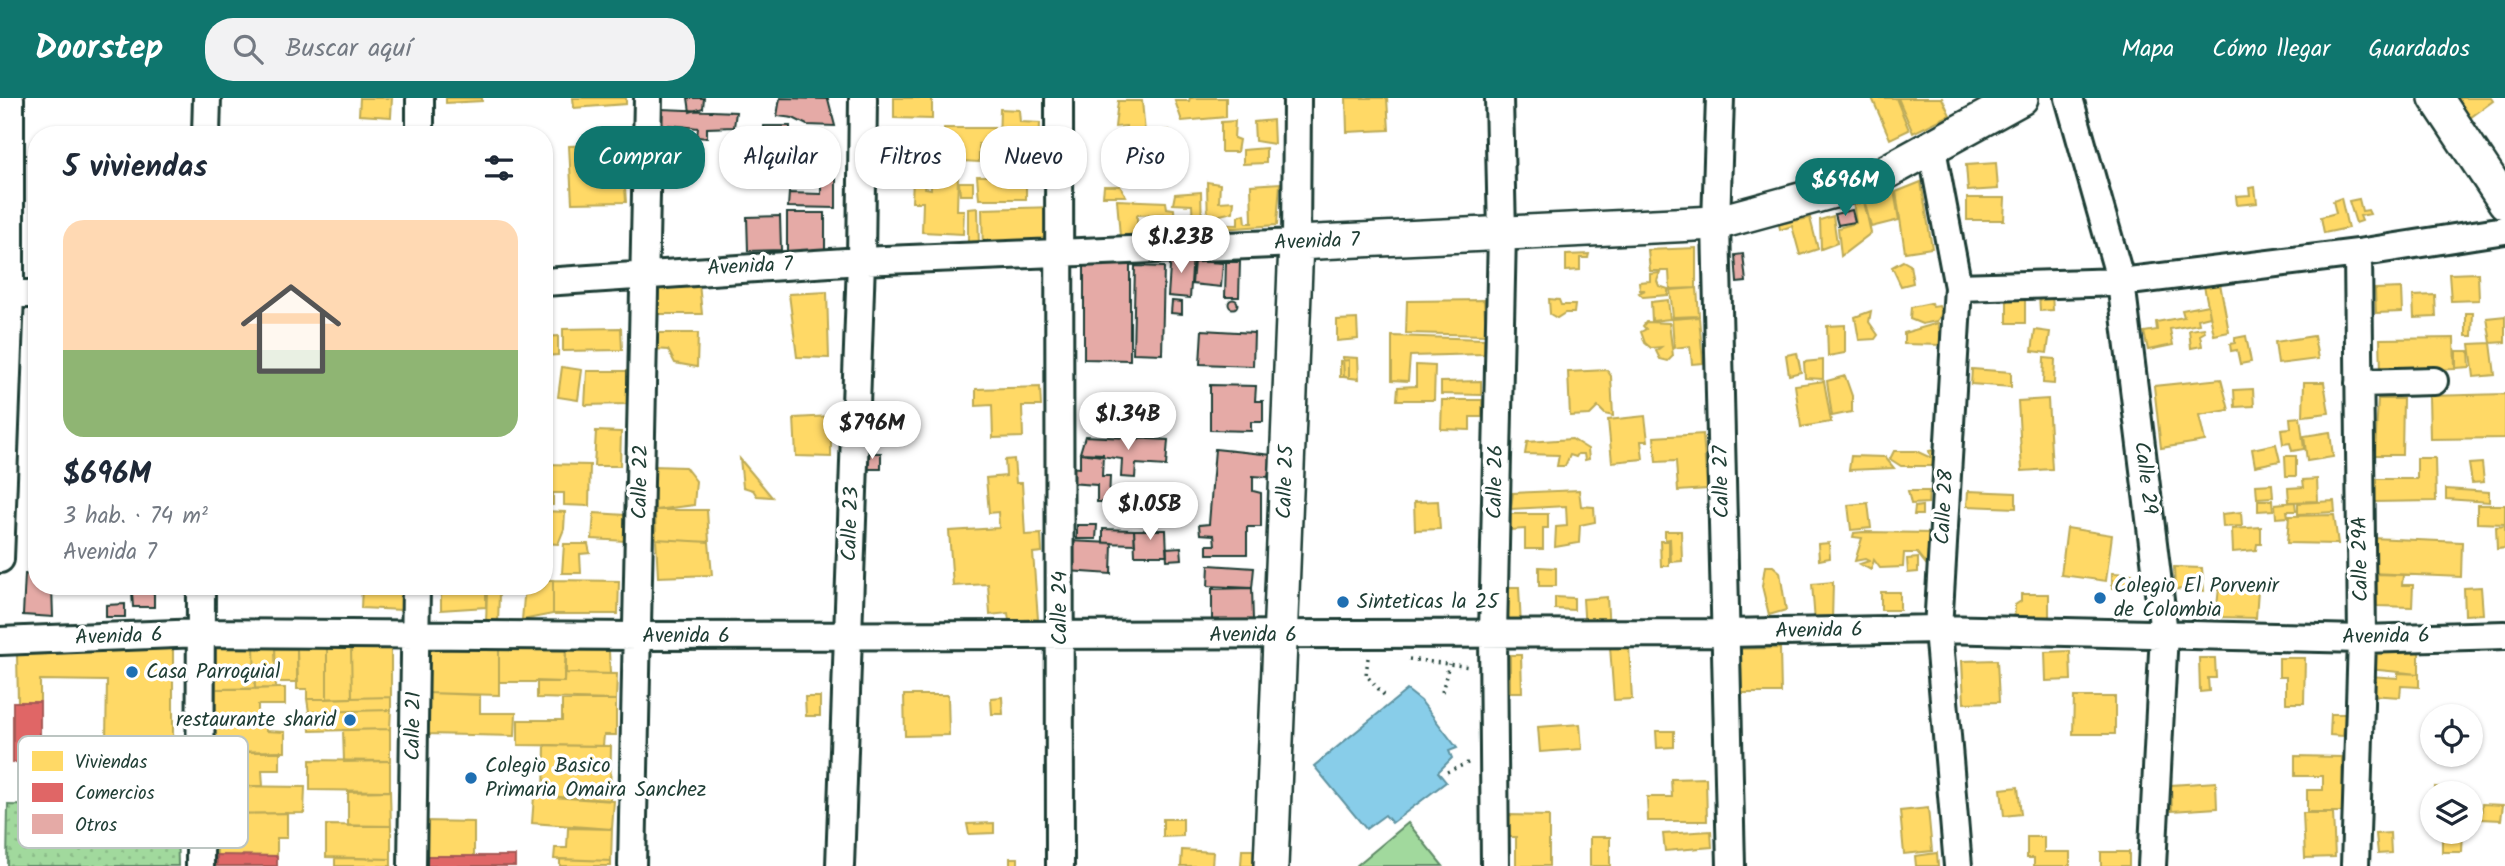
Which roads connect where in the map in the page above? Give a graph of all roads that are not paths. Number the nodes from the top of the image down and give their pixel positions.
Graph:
1 (10, 98) edge
2 (207, 98) edge
3 (420, 98) edge
4 (648, 98) edge
5 (863, 98) edge
6 (1059, 98) edge
7 (1297, 98) edge
8 (1499, 98) edge
9 (1720, 98) edge
10 (2021, 98) edge
11 (2069, 98) edge
12 (2436, 98) edge
13 (206, 126) edge
14 (420, 126) edge
15 (1932, 149) junction
16 (2505, 202) edge
17 (1716, 223) junction
18 (2505, 230) edge
19 (1502, 234) junction
20 (1296, 243) junction
21 (2358, 253) junction
22 (1059, 254) junction
23 (861, 261) junction
24 (644, 273) junction
25 (553, 281) edge
26 (2121, 282) junction
27 (1958, 286) junction
28 (5, 294) edge
29 (28, 295) edge
30 (2434, 382) dead end
31 (2359, 383) junction
32 (0, 559) edge
33 (201, 595) edge
34 (416, 595) edge
35 (1938, 629) junction
36 (201, 633) junction
37 (415, 633) junction
38 (2164, 633) junction
39 (1493, 634) junction
40 (1726, 634) junction
41 (846, 635) junction
42 (1060, 635) junction
43 (1279, 635) junction
44 (2505, 635) edge
45 (638, 636) junction
46 (2362, 639) junction
47 (0, 641) edge
48 (201, 736) edge
49 (200, 848) edge
50 (200, 866) edge
51 (412, 866) edge
52 (632, 866) edge
53 (840, 866) edge
54 (1060, 866) edge
55 (1271, 866) edge
56 (1495, 866) edge
57 (1731, 866) edge
58 (1958, 866) edge
59 (2152, 866) edge
60 (2356, 866) edge

1 - 28 street
2 - 13 street
3 - 14 street
4 - 24 street, Calle 22
5 - 23 street, Calle 23
6 - 22 street, Calle 24
7 - 20 street, Calle 25
8 - 19 street, Calle 26
9 - 17 street, Calle 27
10 - 15 street, Avenida 7
11 - 26 street, Calle 29
12 - 16 street
15 - 17 street, Avenida 7
15 - 27 street, Calle 28
17 - 19 street, Avenida 7
17 - 40 street, Calle 27
18 - 21 street
19 - 20 street, Avenida 7
19 - 39 street, Calle 26
20 - 22 street, Avenida 7
20 - 43 street, Calle 25
21 - 26 street
21 - 31 street, Calle 29A
22 - 23 street, Avenida 7
22 - 42 street, Calle 24
23 - 24 street, Avenida 7
23 - 41 street, Calle 23
24 - 25 street, Avenida 7
24 - 45 street, Calle 22
26 - 27 street
26 - 38 street, Calle 29
27 - 35 street, Calle 28
28 - 29 street
28 - 32 street
30 - 31 street
31 - 46 street, Calle 29A
33 - 36 street
34 - 37 street, Calle 21
35 - 38 street, Avenida 6
35 - 40 street, Avenida 6
35 - 58 street, Calle 28
36 - 37 street, Avenida 6
36 - 47 street, Avenida 6
36 - 48 street
37 - 45 street, Avenida 6
37 - 51 street, Calle 21
38 - 46 street, Avenida 6
38 - 59 street, Calle 29
39 - 40 street, Avenida 6
39 - 43 street, Avenida 6
39 - 56 street, Calle 26
40 - 57 street, Calle 27
41 - 42 street, Avenida 6
41 - 45 street, Avenida 6
41 - 53 street, Calle 23
42 - 43 street, Avenida 6
42 - 54 street, Calle 24
43 - 55 street, Calle 25
44 - 46 street, Avenida 6
45 - 52 street, Calle 22
46 - 60 street, Calle 29A
49 - 50 street

